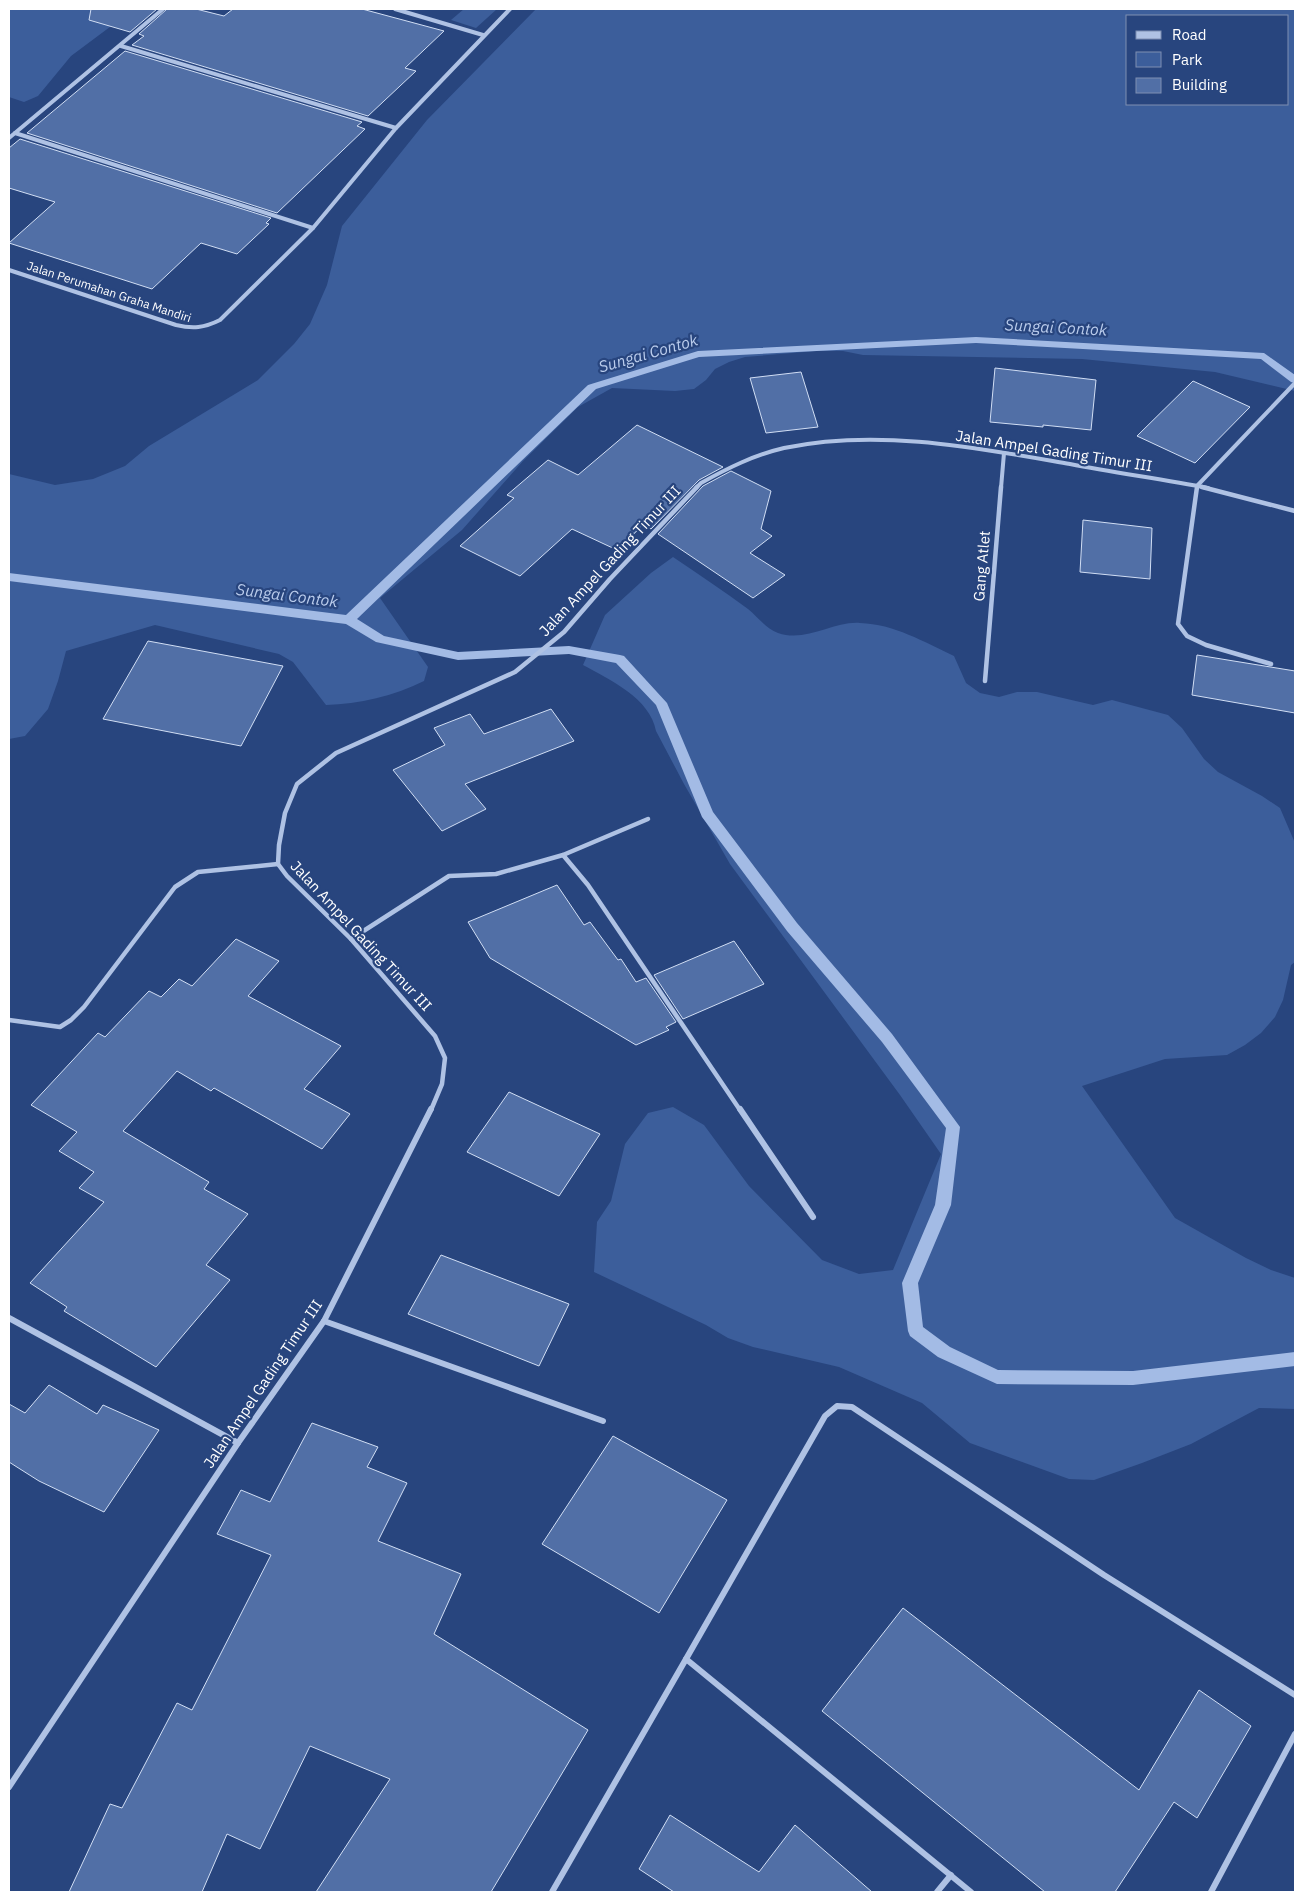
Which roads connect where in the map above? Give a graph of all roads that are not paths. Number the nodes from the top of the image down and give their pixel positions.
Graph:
1 (163, 9) edge
2 (395, 9) edge
3 (510, 9) edge
4 (483, 35) junction
5 (121, 46) junction
6 (396, 128) junction
7 (15, 133) junction
8 (9, 138) edge
9 (313, 228) junction
10 (9, 270) edge
11 (1295, 382) edge
12 (1004, 452) junction
13 (1197, 486) junction
14 (1295, 511) edge
15 (1271, 664) dead end
16 (985, 681) dead end
17 (648, 819) dead end
18 (563, 855) junction
19 (278, 864) junction
20 (352, 939) junction
21 (9, 1020) edge
22 (813, 1218) dead end
23 (9, 1318) edge
24 (324, 1321) junction
25 (603, 1422) dead end
26 (238, 1443) junction
27 (686, 1659) junction
28 (1295, 1695) edge
29 (1295, 1734) edge
30 (9, 1787) edge
31 (950, 1875) junction
32 (552, 1892) edge
33 (937, 1892) edge
34 (971, 1892) edge
35 (1211, 1892) edge

1 - 5 street
2 - 4 street
3 - 4 street, Jalan Perumahan Graha Mandiri
4 - 6 street, Jalan Perumahan Graha Mandiri
5 - 6 street
5 - 7 street
6 - 9 street, Jalan Perumahan Graha Mandiri
7 - 8 street
7 - 9 street
9 - 10 street, Jalan Perumahan Graha Mandiri
11 - 13 street
12 - 13 street, Jalan Ampel Gading Timur III
12 - 16 street, Gang Atlet
12 - 19 street, Jalan Ampel Gading Timur III
13 - 14 street, Jalan Ampel Gading Timur III
13 - 15 street
17 - 18 street
18 - 20 street
18 - 22 street
19 - 20 street, Jalan Ampel Gading Timur III
19 - 21 street
20 - 24 street, Jalan Ampel Gading Timur III
23 - 26 street
24 - 25 street
24 - 26 street, Jalan Ampel Gading Timur III
26 - 30 street, Jalan Ampel Gading Timur III
27 - 28 street
27 - 31 street
27 - 32 street
29 - 35 street
31 - 33 street
31 - 34 street

